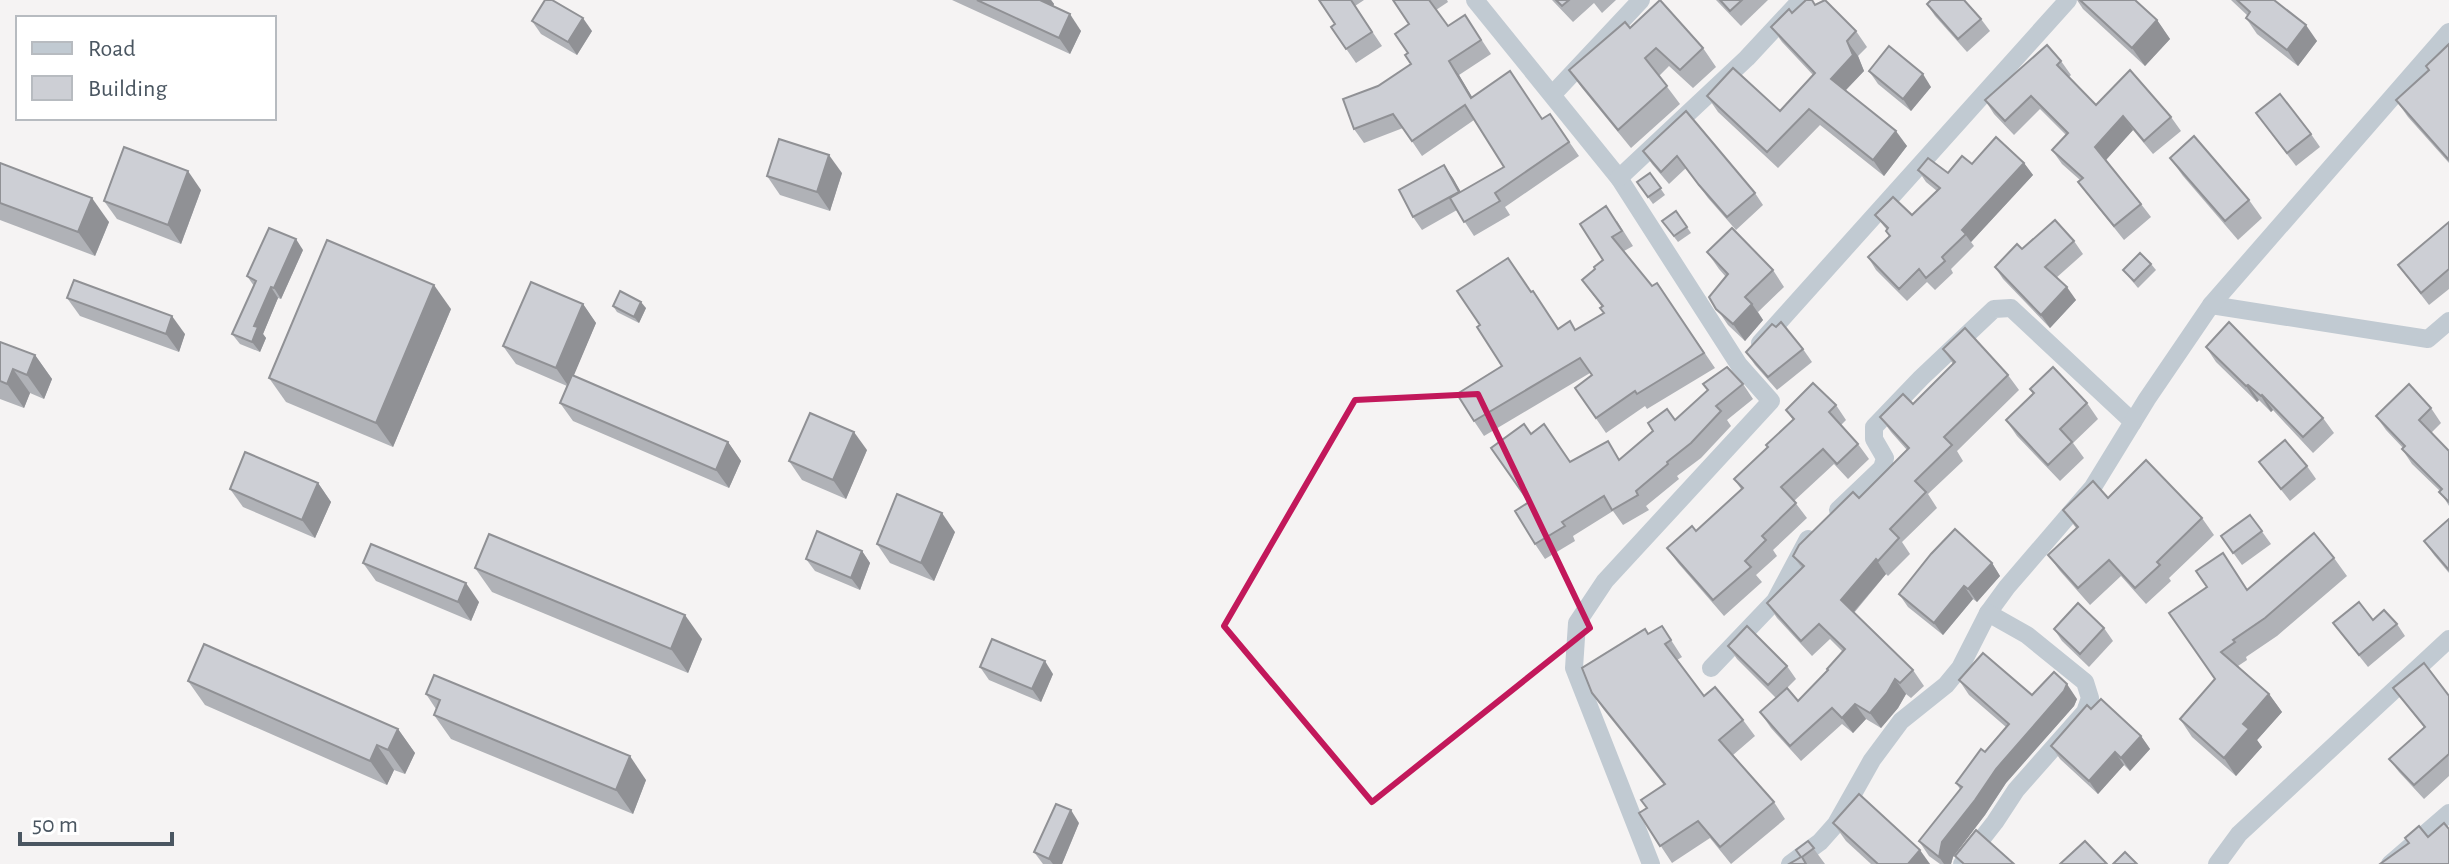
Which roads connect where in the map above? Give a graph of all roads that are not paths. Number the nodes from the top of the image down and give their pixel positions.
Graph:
1 (1641, 0) edge
2 (1801, 0) edge
3 (2068, 0) edge
4 (1482, 3) edge
5 (2449, 32) edge
6 (1553, 94) junction
7 (1619, 178) junction
8 (2211, 305) junction
9 (2449, 321) edge
10 (1739, 365) junction
11 (2133, 422) junction
12 (1988, 613) junction
13 (2449, 639) edge
14 (1711, 668) dead end
15 (2449, 813) edge
16 (1651, 864) edge
17 (1790, 864) edge
18 (1962, 864) edge
19 (2217, 864) edge
20 (2390, 864) edge

1 - 6 street
2 - 7 street
3 - 10 street
4 - 6 street
5 - 8 street
6 - 7 street
7 - 10 street
8 - 9 street
8 - 11 street
10 - 16 street
11 - 12 street
11 - 14 street
12 - 17 street
12 - 18 street
13 - 19 street
15 - 20 street

